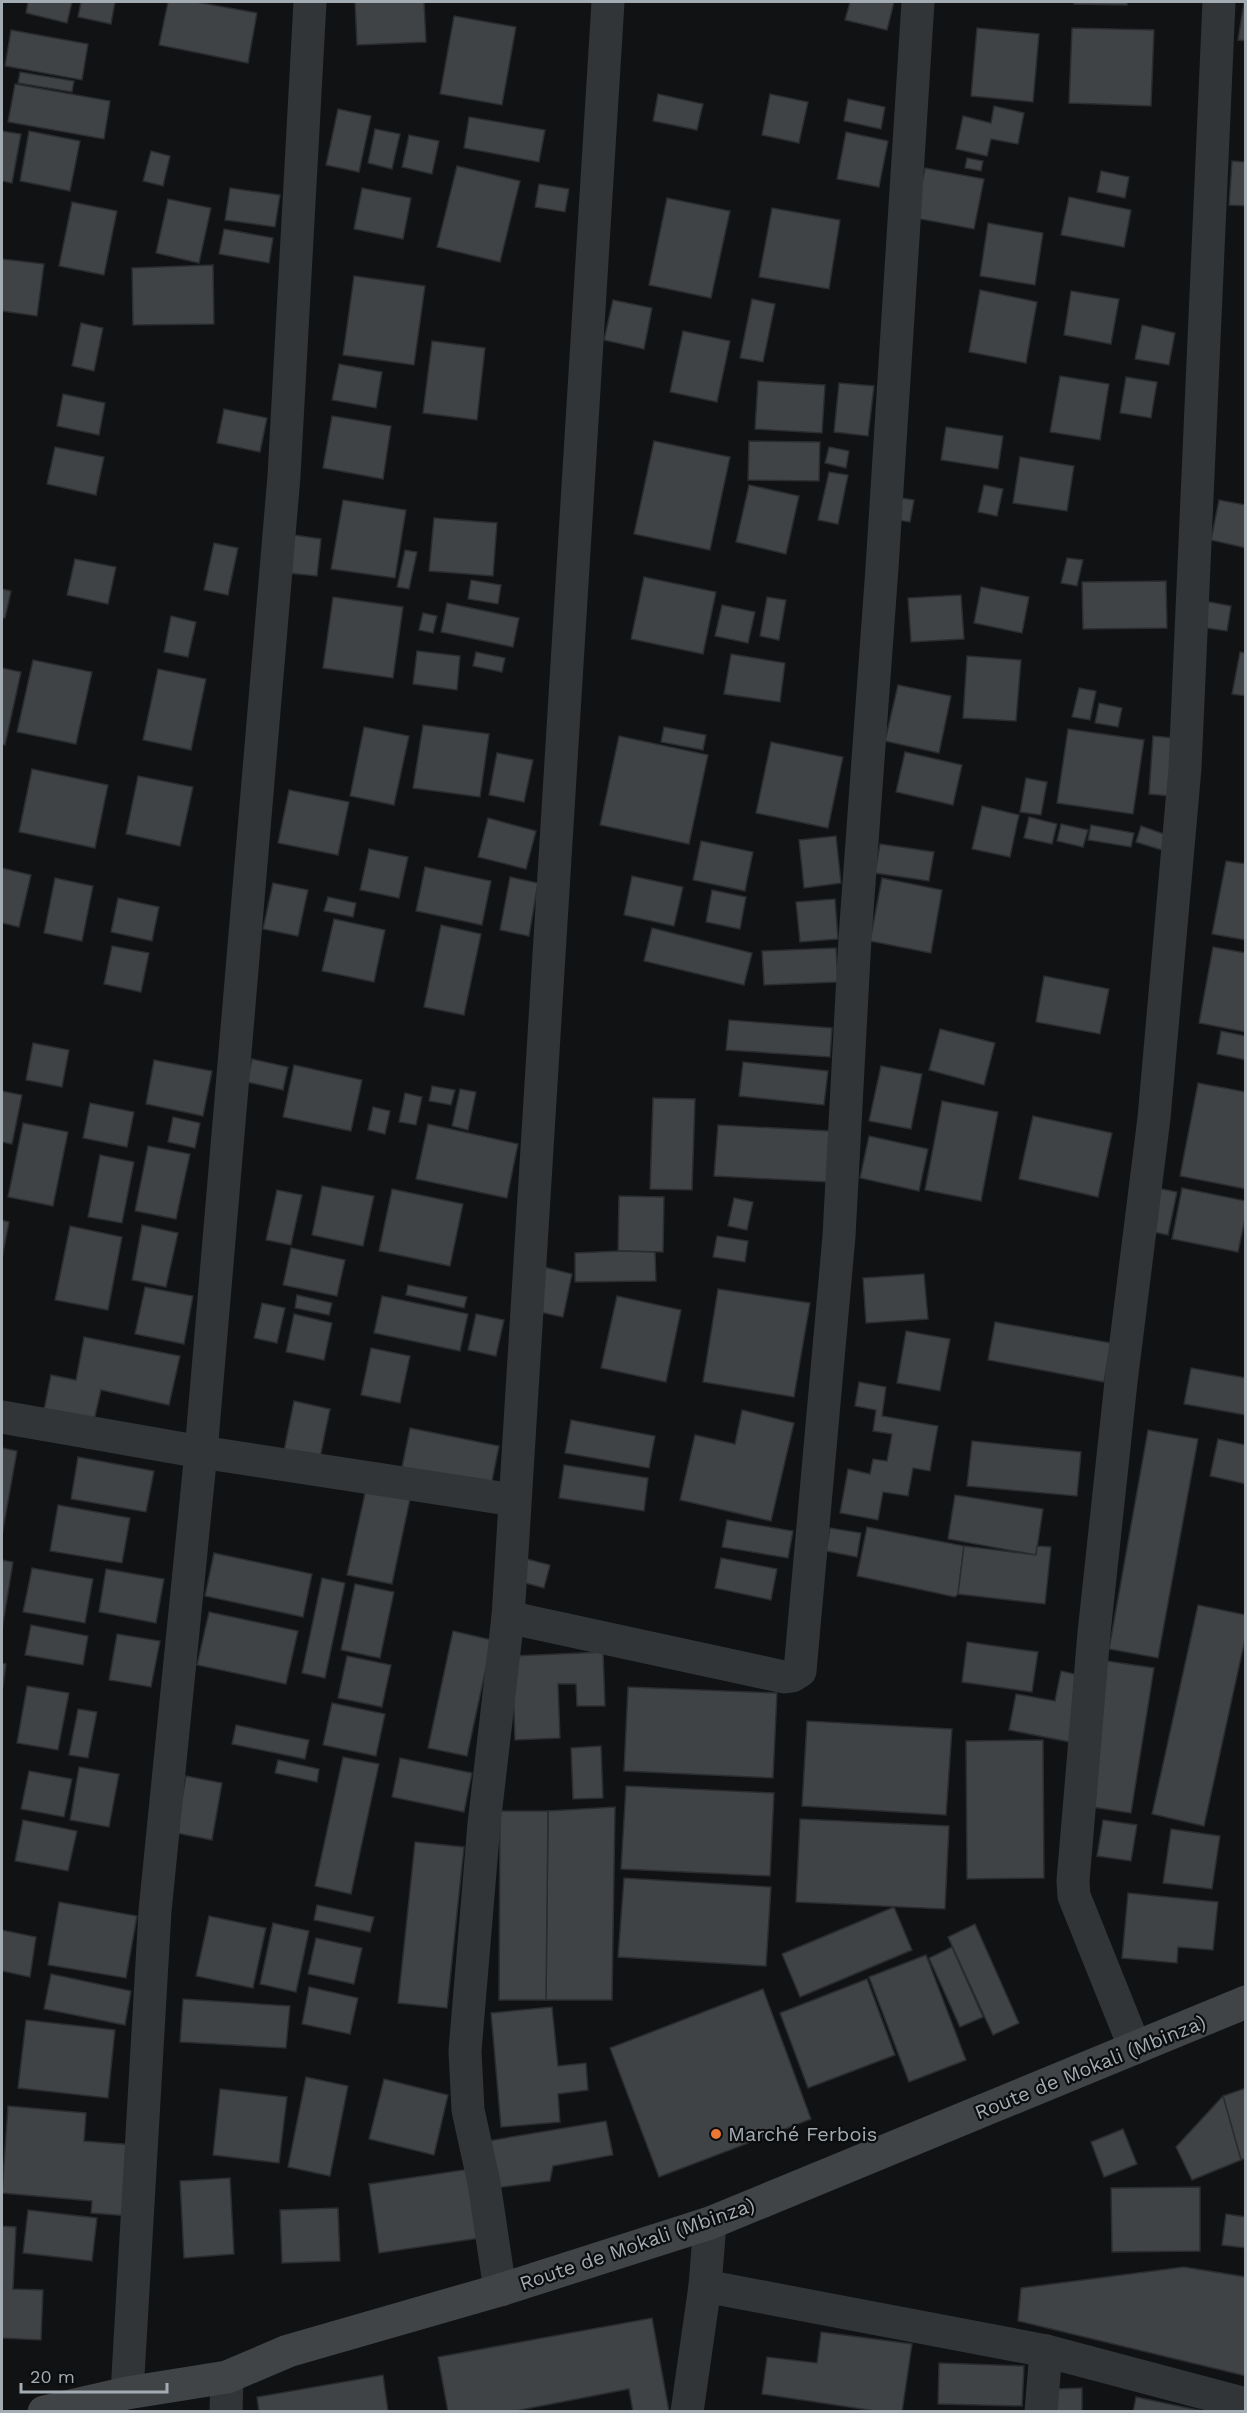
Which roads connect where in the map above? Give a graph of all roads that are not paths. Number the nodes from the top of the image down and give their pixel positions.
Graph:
1 (310, 2) edge
2 (608, 2) edge
3 (918, 2) edge
4 (1219, 2) edge
5 (2, 1417) edge
6 (201, 1452) junction
7 (514, 1500) junction
8 (508, 1617) junction
9 (1245, 2002) edge
10 (1135, 2048) junction
11 (710, 2223) junction
12 (705, 2286) junction
13 (500, 2290) junction
14 (1046, 2351) junction
15 (227, 2377) junction
16 (127, 2393) junction
17 (1245, 2404) edge
18 (44, 2412) edge
19 (226, 2412) edge
20 (687, 2412) edge
21 (1041, 2412) edge

1 - 6 street
2 - 7 street
3 - 8 street
4 - 10 street
5 - 6 street
6 - 7 street
6 - 16 street
7 - 8 street
8 - 13 street
9 - 10 street, Route de Mokali (Mbinza)
10 - 11 street, Route de Mokali (Mbinza)
11 - 12 street
11 - 13 street, Route de Mokali (Mbinza)
12 - 14 street
12 - 20 street
13 - 15 street, Route de Mokali (Mbinza)
14 - 17 street
14 - 21 street
15 - 16 street, Route de Mokali (Mbinza)
15 - 19 street
16 - 18 street, Route de Mokali (Mbinza)

